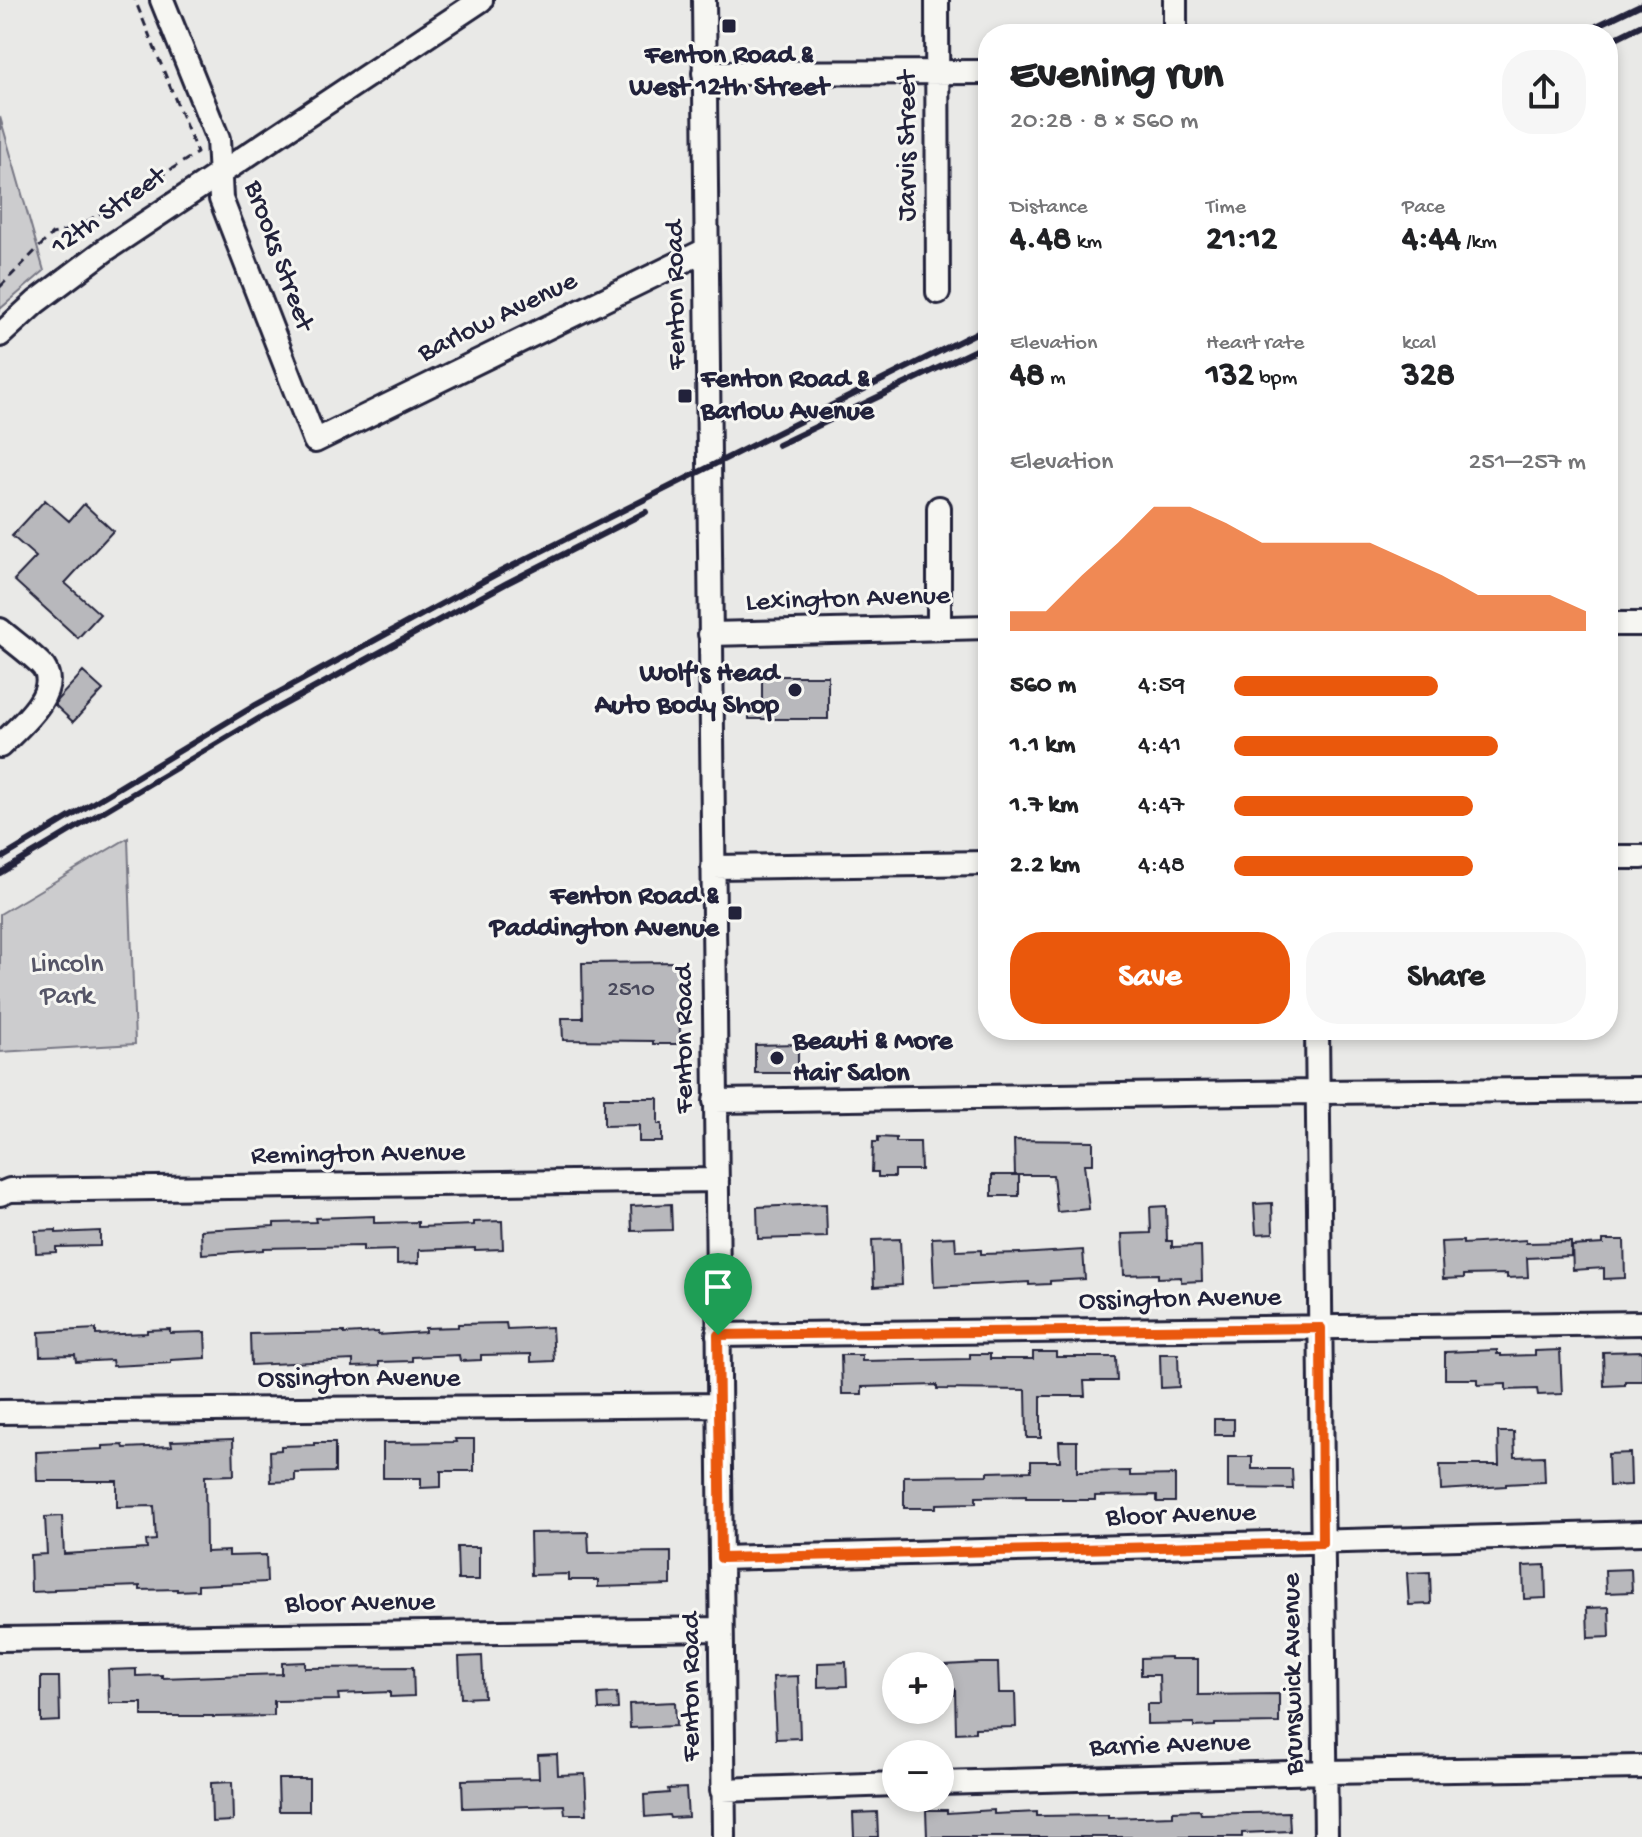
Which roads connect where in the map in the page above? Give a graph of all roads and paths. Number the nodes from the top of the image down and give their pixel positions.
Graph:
1 (135, 0) edge
2 (162, 0) edge
3 (481, 0) edge
4 (704, 0) edge
5 (937, 0) edge
6 (1175, 0) edge
7 (1175, 24) edge
8 (978, 72) edge
9 (704, 73) junction
10 (938, 73) junction
11 (219, 174) junction
12 (706, 250) junction
13 (0, 287) edge
14 (938, 292) dead end
15 (0, 335) edge
16 (315, 441) joint
17 (939, 508) dead end
18 (1618, 624) edge
19 (1642, 624) edge
20 (939, 627) junction
21 (978, 627) edge
22 (0, 630) edge
23 (710, 634) junction
24 (0, 746) edge
25 (1618, 857) edge
26 (1642, 857) edge
27 (978, 863) edge
28 (713, 867) junction
29 (1317, 1040) edge
30 (1642, 1089) edge
31 (1318, 1092) junction
32 (715, 1101) junction
33 (717, 1180) junction
34 (0, 1194) edge
35 (1642, 1323) edge
36 (1321, 1328) junction
37 (718, 1335) junction
38 (719, 1405) junction
39 (0, 1412) edge
40 (1642, 1533) edge
41 (1322, 1543) junction
42 (721, 1558) junction
43 (721, 1629) junction
44 (0, 1639) edge
45 (1642, 1767) edge
46 (1325, 1772) junction
47 (954, 1783) edge
48 (882, 1784) edge
49 (722, 1790) junction
50 (724, 1837) edge
51 (1326, 1837) edge

1 - 13 path
2 - 11 street, Brooks Street
3 - 11 street, 12th Street
4 - 9 street, Fenton Road
5 - 10 street, Jarvis Street
6 - 7 street
8 - 10 street
9 - 10 street
9 - 12 street, Fenton Road
10 - 14 street, Jarvis Street
11 - 15 street, 12th Street
11 - 16 street, Brooks Street
12 - 16 street, Barlow Avenue
12 - 23 street, Fenton Road
17 - 20 street
18 - 19 street
20 - 21 street, Lexington Avenue
20 - 23 street, Lexington Avenue
22 - 24 street
23 - 28 street, Fenton Road
25 - 26 street
27 - 28 street
28 - 32 street, Fenton Road
29 - 31 street, Brunswick Avenue
30 - 31 street
31 - 32 street
31 - 36 street, Brunswick Avenue
32 - 33 street, Fenton Road
33 - 34 street, Remington Avenue
33 - 37 street, Fenton Road
35 - 36 street, Ossington Avenue
36 - 37 street, Ossington Avenue
36 - 41 street, Brunswick Avenue
37 - 38 street, Fenton Road
38 - 39 street, Ossington Avenue
38 - 42 street, Fenton Road
40 - 41 street, Bloor Avenue
41 - 42 street, Bloor Avenue
41 - 46 street, Brunswick Avenue
42 - 43 street, Fenton Road
43 - 44 street, Bloor Avenue
43 - 49 street, Fenton Road
45 - 46 street, Barrie Avenue
46 - 47 street, Barrie Avenue
46 - 51 street, Brunswick Avenue
48 - 49 street
49 - 50 street, Fenton Road

